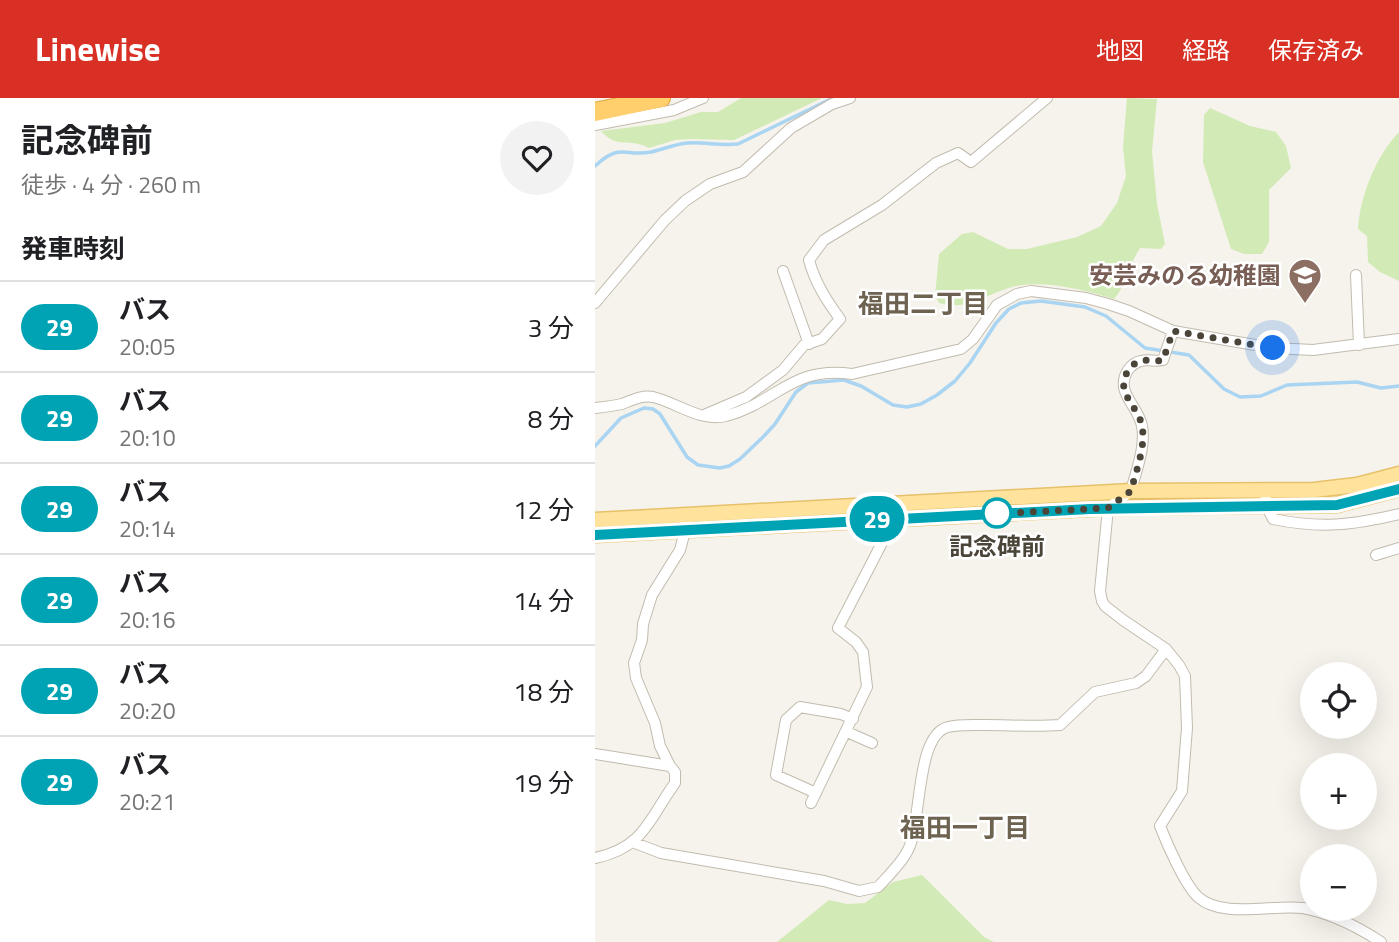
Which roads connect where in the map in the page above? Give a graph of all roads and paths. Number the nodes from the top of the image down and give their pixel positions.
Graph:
1 (607, 98) edge
2 (661, 98) edge
3 (703, 98) edge
4 (850, 98) edge
5 (1047, 98) edge
6 (595, 100) edge
7 (595, 112) edge
8 (595, 125) edge
9 (783, 271) dead end
10 (1356, 275) dead end
11 (595, 303) edge
12 (1173, 331) junction
13 (1399, 339) edge
14 (809, 344) junction
15 (1359, 345) junction
16 (595, 408) edge
17 (702, 416) junction
18 (1399, 474) edge
19 (1399, 489) edge
20 (1131, 491) junction
21 (1265, 491) junction
22 (1107, 492) junction
23 (1267, 507) junction
24 (1108, 508) junction
25 (886, 511) junction
26 (1399, 514) edge
27 (685, 515) junction
28 (595, 520) edge
29 (685, 531) junction
30 (595, 535) edge
31 (1399, 548) edge
32 (1376, 555) dead end
33 (1167, 649) junction
34 (853, 719) junction
35 (846, 732) junction
36 (872, 743) dead end
37 (595, 754) edge
38 (670, 766) junction
39 (817, 793) junction
40 (811, 803) dead end
41 (635, 843) junction
42 (595, 858) edge
43 (1381, 942) edge

1 - 6 highway
2 - 7 highway
3 - 8 street
4 - 11 street
5 - 14 street
9 - 14 street
10 - 15 street
12 - 15 street
12 - 17 street
12 - 20 street
13 - 15 street
14 - 17 street
16 - 17 street
18 - 21 main road
19 - 23 main road
20 - 21 main road
20 - 22 main road
20 - 24 street
21 - 23 street
22 - 24 street
22 - 25 main road
23 - 24 main road
23 - 26 street
24 - 25 main road
24 - 33 street
25 - 27 main road
25 - 29 main road
25 - 34 street
27 - 28 main road
27 - 29 street
29 - 30 main road
29 - 38 street
31 - 32 street
33 - 41 street
33 - 43 street
34 - 35 street
34 - 39 street
35 - 36 street
35 - 39 street
37 - 38 street
38 - 41 street
39 - 40 street
41 - 42 street

